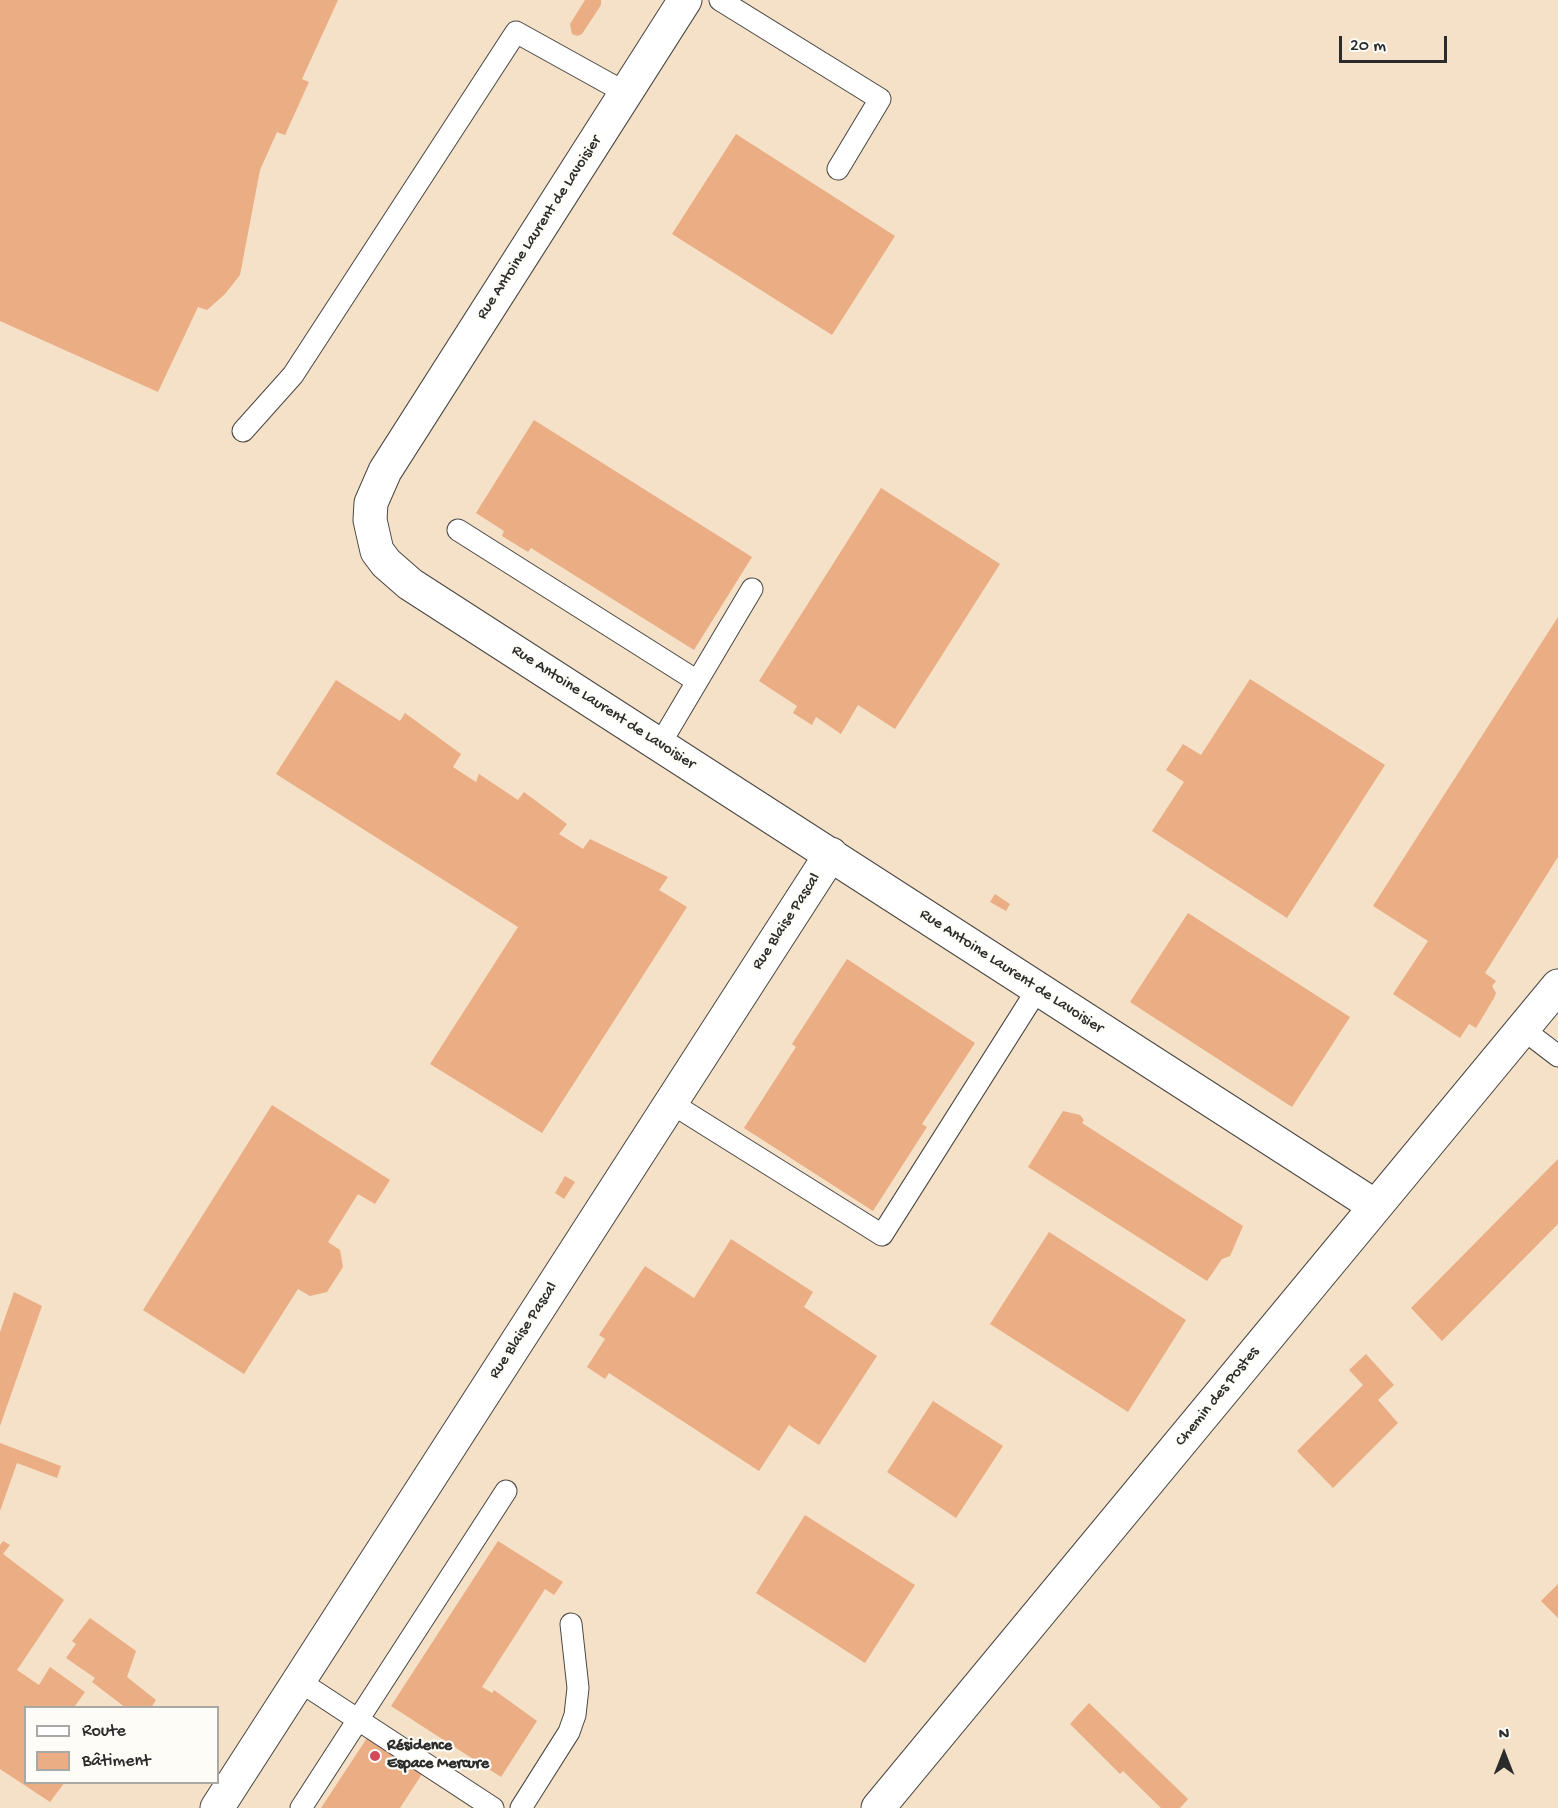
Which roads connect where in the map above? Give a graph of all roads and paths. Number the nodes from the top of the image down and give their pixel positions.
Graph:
1 (685, 0) edge
2 (720, 0) edge
3 (626, 93) junction
4 (838, 169) dead end
5 (243, 430) dead end
6 (458, 530) dead end
7 (752, 589) dead end
8 (697, 681) junction
9 (660, 744) junction
10 (831, 854) junction
11 (1558, 986) edge
12 (1037, 990) junction
13 (1524, 1030) junction
14 (1558, 1056) edge
15 (671, 1103) junction
16 (1375, 1206) junction
17 (506, 1491) dead end
18 (571, 1623) dead end
19 (299, 1681) junction
20 (358, 1719) junction
21 (217, 1808) edge
22 (301, 1808) edge
23 (493, 1808) edge
24 (521, 1808) edge
25 (878, 1808) edge

1 - 3 street, Rue Antoine Laurent de Lavoisier
2 - 4 lane
3 - 5 lane
3 - 9 street, Rue Antoine Laurent de Lavoisier
6 - 8 lane
7 - 8 lane
8 - 9 lane
9 - 10 street, Rue Antoine Laurent de Lavoisier
10 - 12 street, Rue Antoine Laurent de Lavoisier
10 - 15 street, Rue Blaise Pascal
11 - 13 street, Chemin des Postes
12 - 15 lane
12 - 16 street, Rue Antoine Laurent de Lavoisier
13 - 14 lane
13 - 16 street, Chemin des Postes
15 - 19 street, Rue Blaise Pascal
16 - 25 street, Chemin des Postes
17 - 20 lane
18 - 24 lane
19 - 20 lane
19 - 21 street, Rue Blaise Pascal
20 - 22 lane
20 - 23 lane

